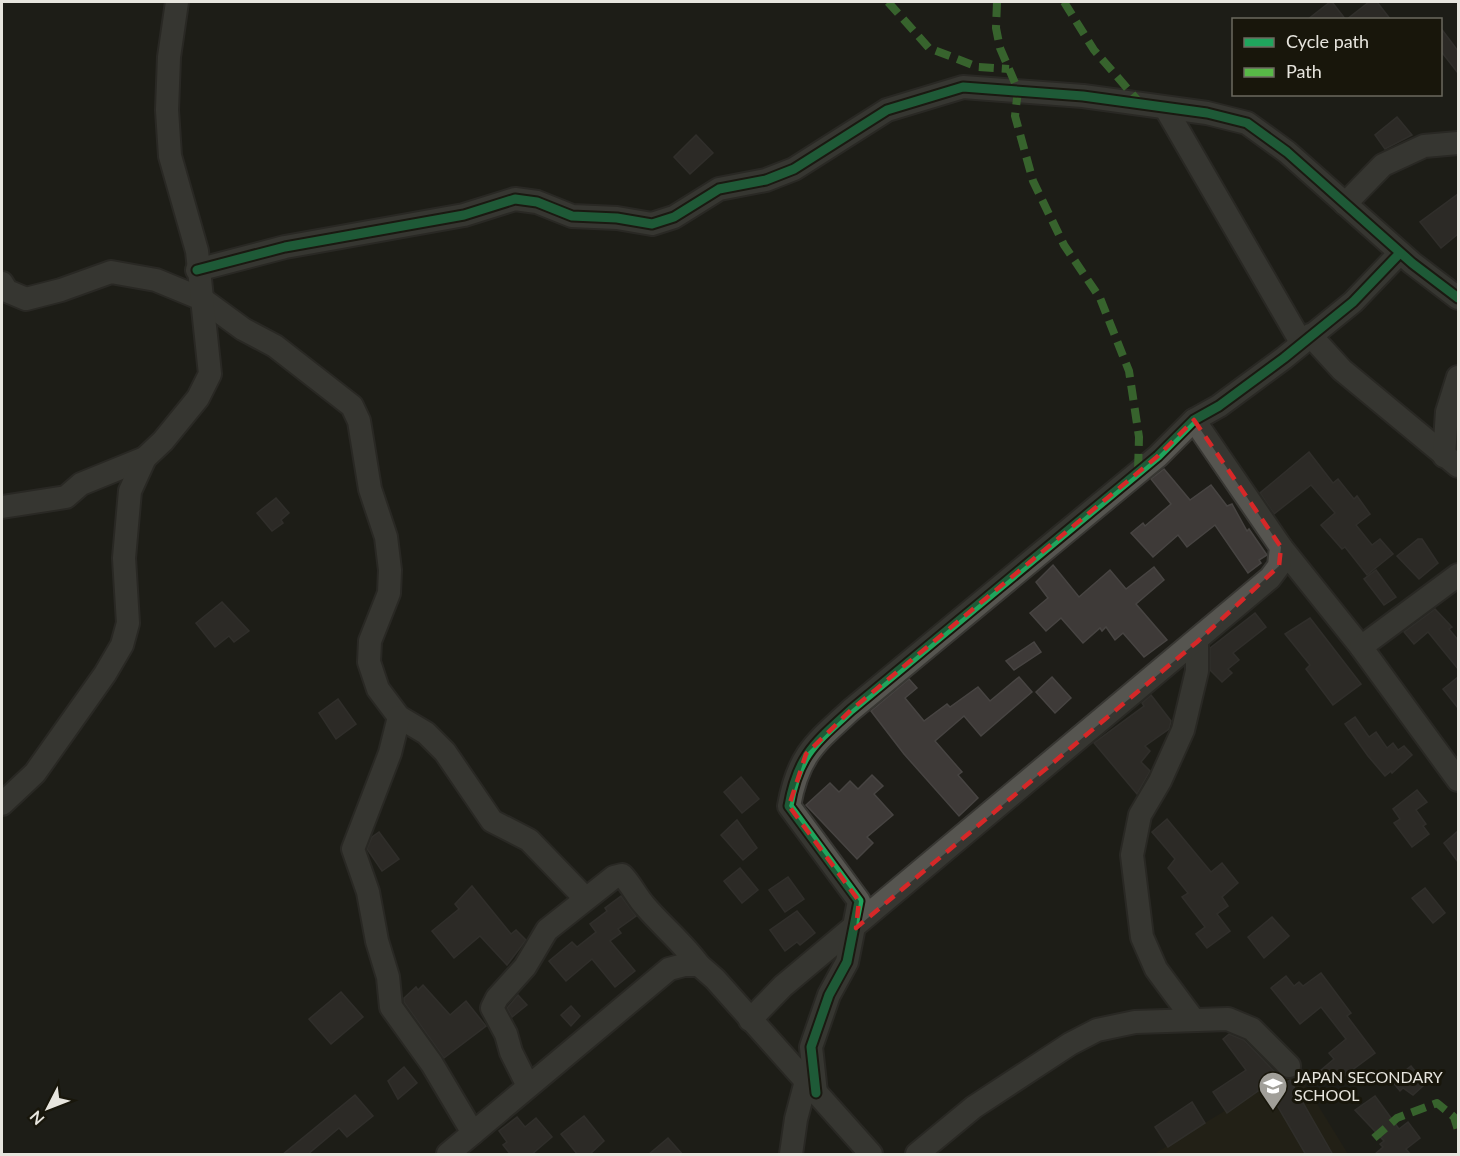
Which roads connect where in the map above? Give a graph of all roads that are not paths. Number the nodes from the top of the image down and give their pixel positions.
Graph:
1 (177, 2) edge
2 (1166, 109) junction
3 (1458, 143) edge
4 (1345, 204) junction
5 (1400, 253) junction
6 (197, 270) junction
7 (2, 283) edge
8 (1458, 298) edge
9 (202, 299) junction
10 (1305, 339) junction
11 (1458, 377) edge
12 (1194, 420) junction
13 (145, 458) junction
14 (1451, 461) edge
15 (2, 507) edge
16 (1281, 547) junction
17 (1458, 575) edge
18 (1197, 642) junction
19 (1361, 647) junction
20 (399, 717) junction
21 (1458, 780) edge
22 (2, 804) edge
23 (585, 898) junction
24 (855, 928) junction
25 (699, 965) junction
26 (1193, 1019) junction
27 (750, 1020) junction
28 (1289, 1066) dead end
29 (528, 1086) junction
30 (811, 1087) junction
31 (473, 1133) junction
32 (448, 1155) edge
33 (791, 1155) edge
34 (871, 1155) edge
35 (917, 1155) edge

1 - 6 street
2 - 4 street
2 - 6 street
2 - 10 street
3 - 4 street
4 - 5 street
5 - 8 street
5 - 10 street
6 - 9 street
7 - 9 street
9 - 13 street
9 - 20 street
10 - 12 street
10 - 14 street
11 - 14 street
12 - 16 street
12 - 24 street
13 - 15 street
13 - 22 street
16 - 18 street
16 - 19 street
17 - 19 street
18 - 24 street
18 - 26 street
19 - 21 street
20 - 23 street
20 - 31 street
23 - 25 street
23 - 29 street
24 - 27 street
24 - 30 street
25 - 27 street
25 - 29 street
26 - 28 street
26 - 35 street
27 - 30 street
29 - 31 street
30 - 33 street
30 - 34 street
31 - 32 street

